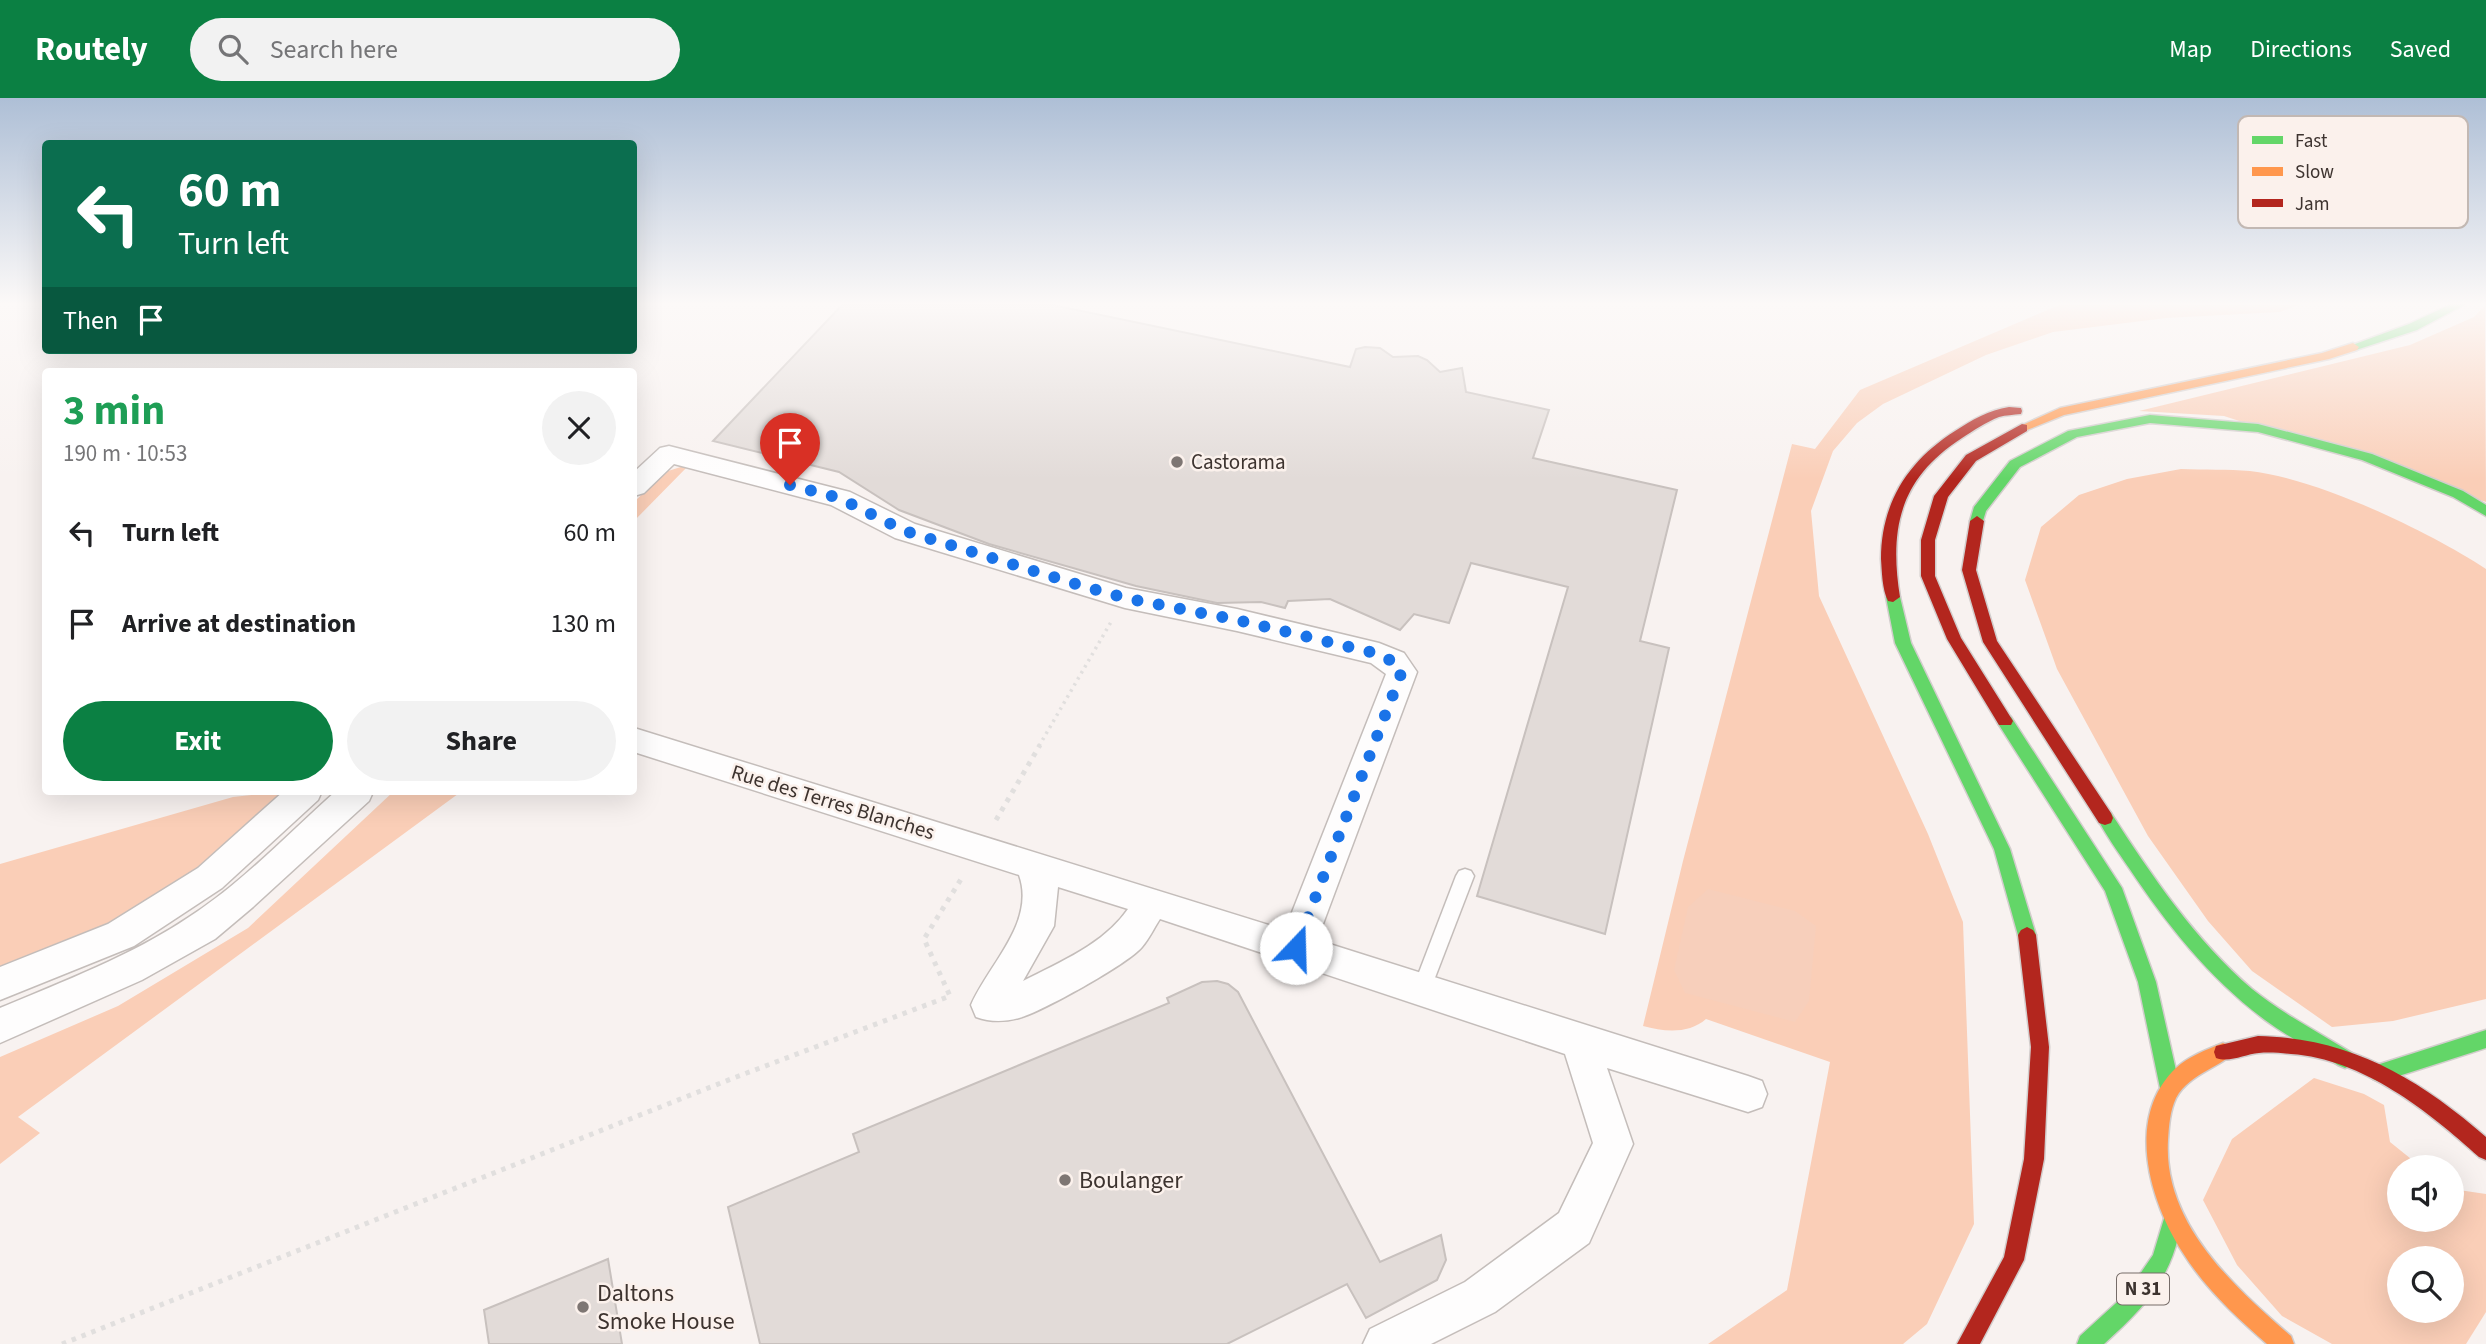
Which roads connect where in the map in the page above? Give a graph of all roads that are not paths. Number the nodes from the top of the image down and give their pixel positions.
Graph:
1 (2291, 363) edge
2 (2060, 412) junction
3 (637, 484) edge
4 (2486, 511) edge
5 (637, 741) edge
6 (302, 795) edge
7 (354, 795) edge
8 (1033, 865) junction
9 (1465, 876) dead end
10 (1152, 902) junction
11 (1296, 948) junction
12 (0, 984) edge
13 (1422, 988) junction
14 (0, 1026) edge
15 (2486, 1039) edge
16 (1580, 1042) junction
17 (2345, 1059) junction
18 (2380, 1073) junction
19 (2169, 1088) junction
20 (1748, 1094) dead end
21 (2486, 1150) edge
22 (2173, 1219) junction
23 (1385, 1344) edge
24 (1968, 1344) edge
25 (2088, 1344) edge
26 (2283, 1344) edge

1 - 2 main road
2 - 19 main road
2 - 24 main road
3 - 11 street
4 - 17 main road
5 - 8 street, Rue des Terres Blanches
6 - 12 street
7 - 14 street
8 - 10 street, Rue des Terres Blanches
8 - 10 street
9 - 13 lane
10 - 11 street, Rue des Terres Blanches
11 - 13 street, Rue des Terres Blanches
13 - 16 street, Rue des Terres Blanches
15 - 18 main road
16 - 20 street, Rue des Terres Blanches
16 - 23 street
17 - 18 main road
17 - 19 main road
18 - 21 main road
19 - 22 main road
22 - 25 main road, N 31
22 - 26 main road

